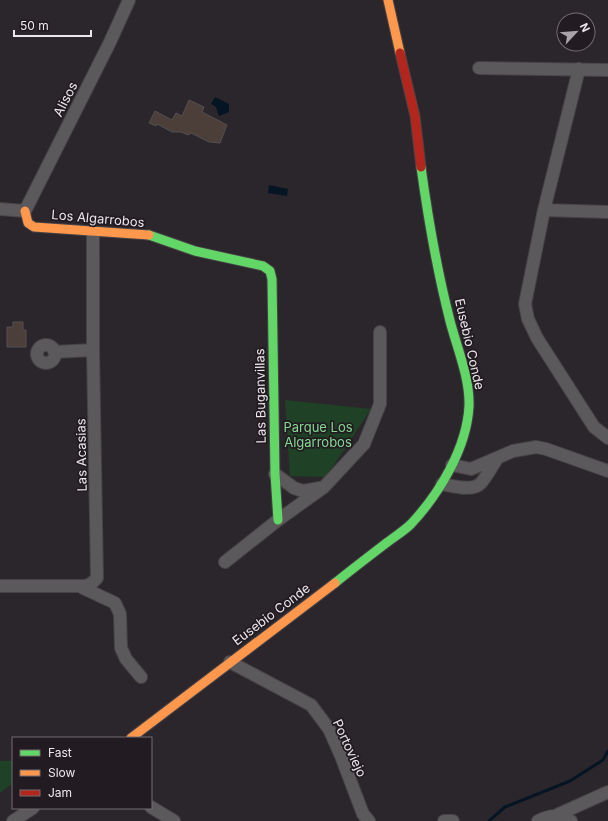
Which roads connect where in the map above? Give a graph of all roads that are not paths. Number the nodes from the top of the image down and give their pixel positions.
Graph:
1 (129, 0) edge
2 (388, 0) edge
3 (479, 68) dead end
4 (579, 70) junction
5 (608, 70) edge
6 (0, 209) edge
7 (544, 210) junction
8 (25, 211) junction
9 (608, 212) edge
10 (94, 232) junction
11 (270, 271) joint
12 (380, 332) dead end
13 (93, 350) junction
14 (54, 352) dead end
15 (608, 438) edge
16 (497, 459) junction
17 (452, 465) junction
18 (608, 471) edge
19 (275, 474) junction
20 (442, 484) junction
21 (324, 487) junction
22 (278, 520) junction
23 (225, 562) dead end
24 (0, 586) edge
25 (81, 586) junction
26 (230, 662) junction
27 (141, 677) dead end
28 (132, 737) edge
29 (608, 792) edge
30 (152, 808) edge
31 (31, 809) edge
32 (558, 815) junction
33 (13, 821) edge
34 (174, 821) edge
35 (369, 821) edge
36 (444, 821) edge
37 (453, 821) edge
38 (538, 821) edge
39 (571, 821) edge

1 - 8 street, Alisos
2 - 17 street, Eusebio Conde
3 - 4 street
4 - 5 street
4 - 7 street
6 - 8 street
7 - 9 street
7 - 15 street
8 - 10 street, Los Algarrobos
10 - 11 street, Los Algarrobos
10 - 13 street, Las Acasias
11 - 19 street, Las Buganvillas
12 - 21 street
13 - 14 street
13 - 25 street, Las Acasias
16 - 17 street
16 - 18 street
16 - 20 street
17 - 20 street, Eusebio Conde
19 - 21 street
19 - 22 street, Las Buganvillas
20 - 26 street, Eusebio Conde
21 - 22 street
22 - 23 street
24 - 25 street, Las Acasias
25 - 27 street
26 - 28 street, Eusebio Conde
26 - 35 street, Portoviejo
29 - 32 street
30 - 34 street
31 - 33 street
32 - 38 street
32 - 39 street
36 - 37 street

